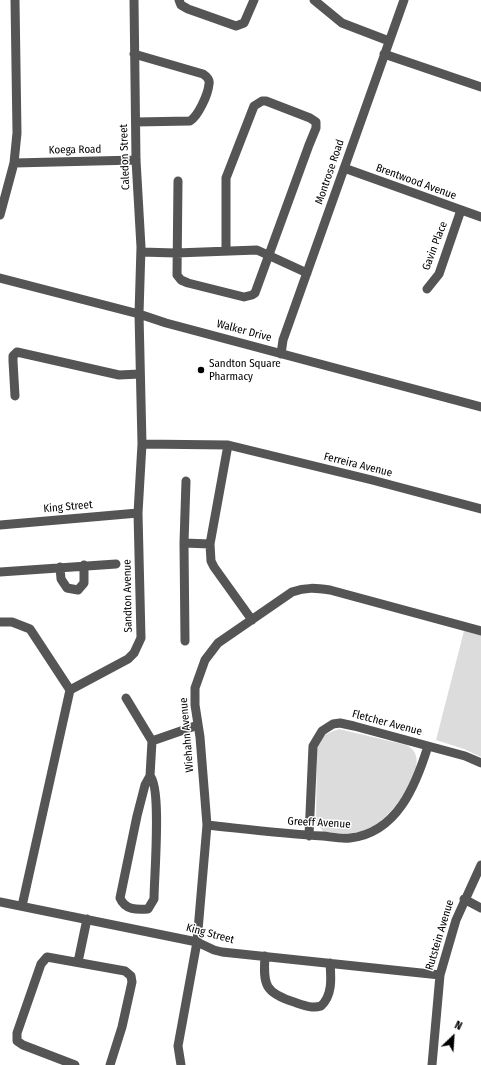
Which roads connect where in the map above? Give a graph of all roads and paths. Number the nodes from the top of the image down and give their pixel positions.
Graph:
1 (15, 0) edge
2 (134, 0) edge
3 (179, 0) edge
4 (254, 0) edge
5 (314, 0) edge
6 (404, 0) edge
7 (389, 41) junction
8 (134, 54) junction
9 (384, 54) junction
10 (481, 87) edge
11 (136, 122) junction
12 (136, 160) junction
13 (14, 163) junction
14 (344, 168) junction
15 (178, 181) dead end
16 (461, 210) junction
17 (0, 214) edge
18 (481, 217) edge
19 (226, 250) junction
20 (140, 252) junction
21 (176, 253) junction
22 (268, 256) junction
23 (307, 273) junction
24 (0, 278) edge
25 (427, 289) dead end
26 (139, 314) junction
27 (281, 354) junction
28 (140, 374) junction
29 (15, 396) dead end
30 (481, 407) edge
31 (142, 444) junction
32 (228, 445) junction
33 (186, 481) dead end
34 (481, 509) edge
35 (138, 514) junction
36 (0, 525) edge
37 (184, 543) junction
38 (210, 544) junction
39 (116, 564) dead end
40 (84, 566) junction
41 (60, 567) junction
42 (0, 572) edge
43 (252, 620) junction
44 (0, 622) edge
45 (481, 631) edge
46 (186, 641) dead end
47 (70, 690) junction
48 (126, 698) dead end
49 (198, 725) junction
50 (152, 741) junction
51 (428, 746) junction
52 (481, 764) edge
53 (150, 776) junction
54 (207, 825) junction
55 (309, 836) junction
56 (481, 865) edge
57 (464, 900) junction
58 (0, 902) edge
59 (22, 906) junction
60 (481, 908) edge
61 (87, 919) junction
62 (197, 942) junction
63 (265, 956) junction
64 (78, 962) junction
65 (330, 963) junction
66 (440, 975) junction
67 (75, 1065) edge
68 (110, 1065) edge
69 (181, 1065) edge
70 (432, 1065) edge

1 - 13 street
2 - 8 street, Caledon Street
3 - 4 street
5 - 7 street
6 - 7 street, Montrose Road
7 - 9 street, Montrose Road
8 - 11 street, Caledon Street
8 - 11 street
9 - 10 street
9 - 14 street, Montrose Road
11 - 12 street, Caledon Street
12 - 13 street, Koega Road
12 - 20 street, Caledon Street
13 - 17 street
14 - 16 street, Brentwood Avenue
14 - 23 street, Montrose Road
15 - 21 street
16 - 18 street, Brentwood Avenue
16 - 25 street, Gavin Place
19 - 21 street
19 - 22 street
19 - 22 street
20 - 21 street
20 - 26 street, Caledon Street
21 - 22 street
22 - 23 street
23 - 27 street, Montrose Road
24 - 26 street, Walker Drive
26 - 27 street, Walker Drive
26 - 28 street, Sandton Avenue
27 - 30 street, Walker Drive
28 - 29 street
28 - 31 street, Sandton Avenue
31 - 32 street, Ferreira Avenue
31 - 35 street, Sandton Avenue
32 - 34 street, Ferreira Avenue
32 - 38 street
33 - 37 street
35 - 36 street, King Street
35 - 47 street, Sandton Avenue
37 - 38 street
37 - 46 street
38 - 43 street
39 - 40 street
40 - 41 street
40 - 41 street
41 - 42 street
43 - 45 street, Wiehahn Avenue
43 - 49 street, Wiehahn Avenue
44 - 47 street
47 - 59 street
48 - 50 street
49 - 50 street
49 - 54 street, Wiehahn Avenue
50 - 53 street
51 - 52 street, Fletcher Avenue
51 - 55 street, Greeff Avenue
51 - 55 street, Fletcher Avenue
53 - 53 street
54 - 55 street, Greeff Avenue
54 - 62 street, Wiehahn Avenue
56 - 57 street, Rutstein Avenue
57 - 60 street
57 - 66 street, Rutstein Avenue
58 - 59 street, King Street
59 - 61 street, King Street
61 - 62 street, King Street
61 - 64 street
62 - 63 street, King Street
62 - 69 street, Wiehahn Avenue
63 - 65 street, King Street
63 - 65 street
64 - 67 street
64 - 68 street
65 - 66 street, King Street
66 - 70 street, Rutstein Avenue

